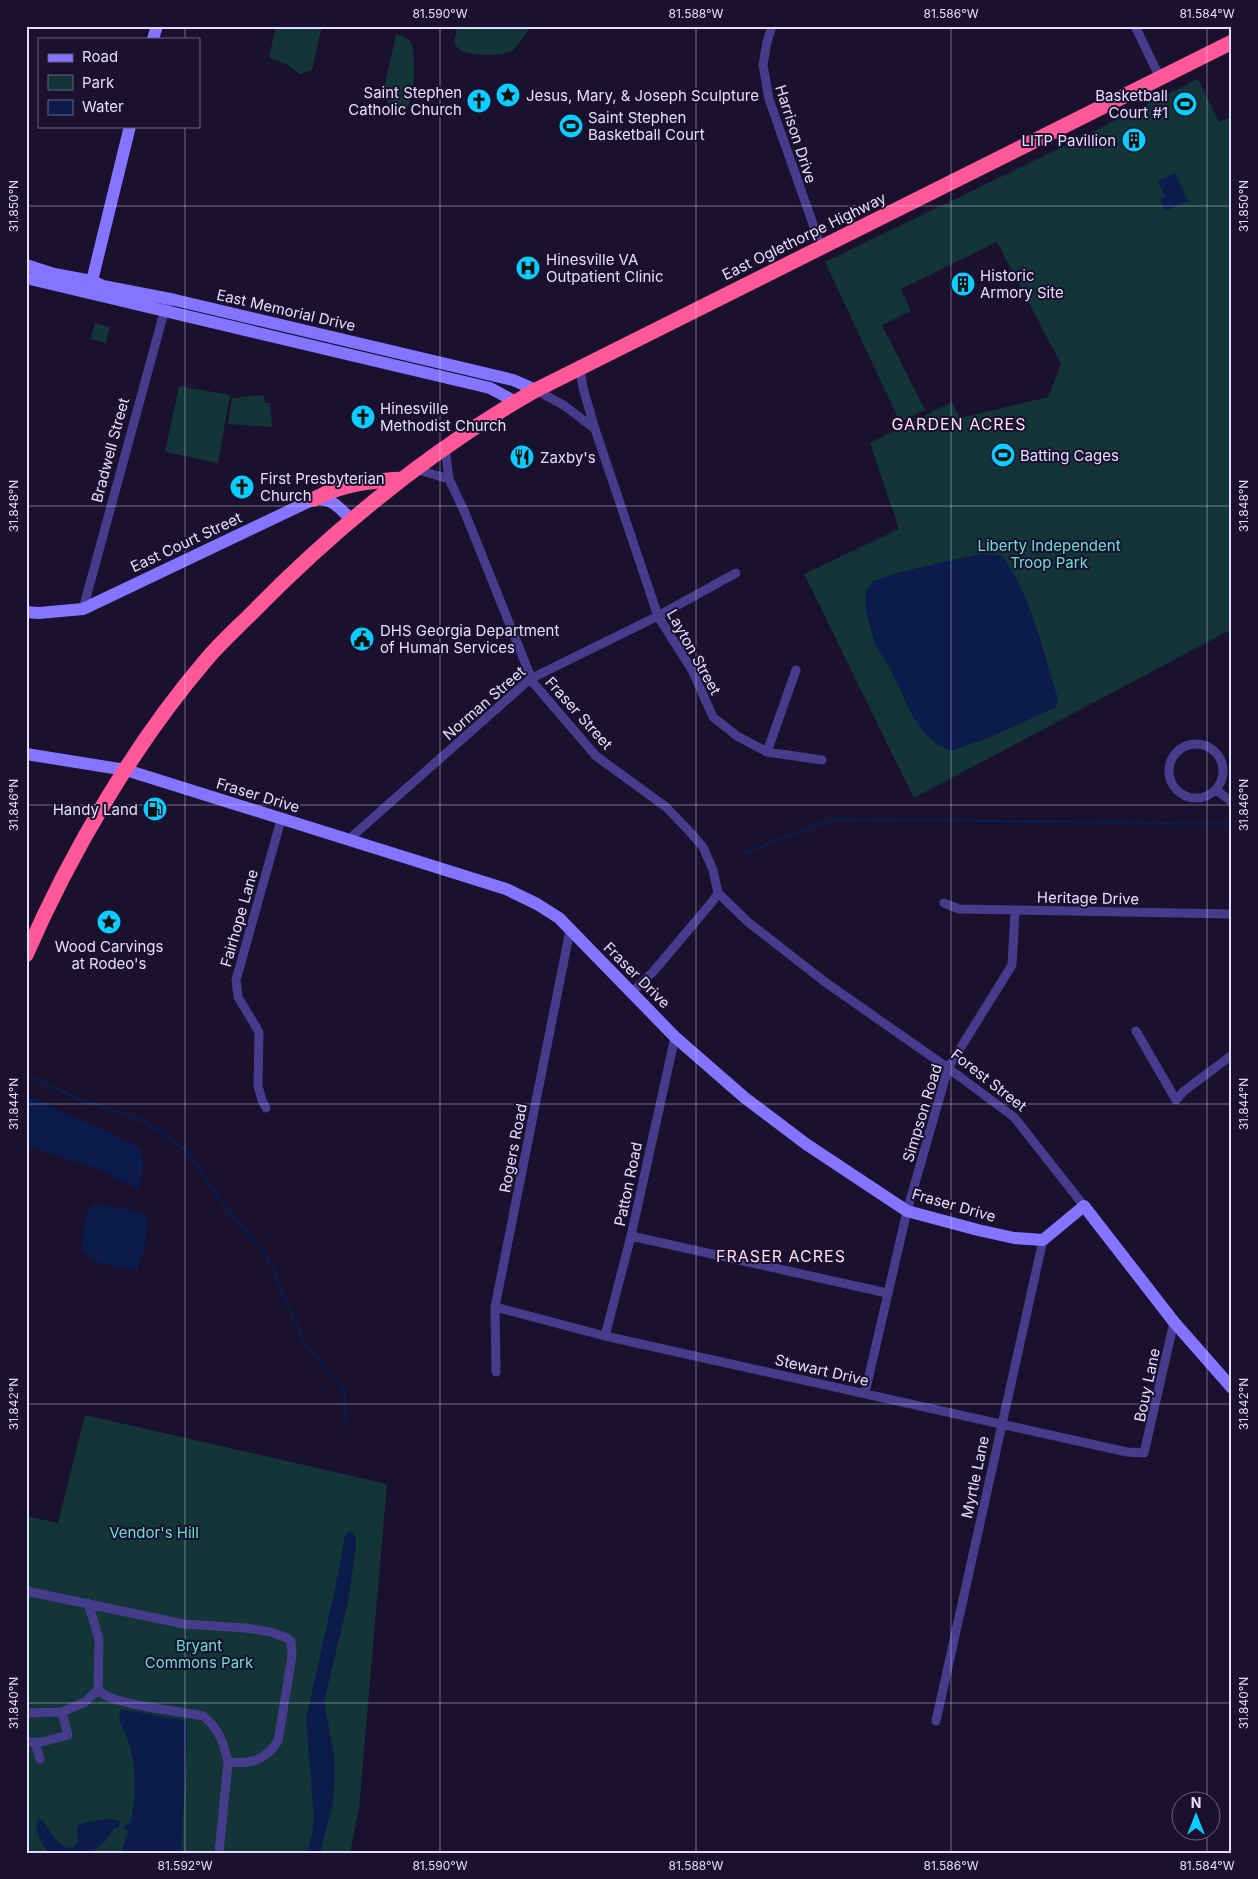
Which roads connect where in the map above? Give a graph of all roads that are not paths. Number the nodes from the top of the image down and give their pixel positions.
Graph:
1 (772, 26) edge
2 (1135, 26) edge
3 (1232, 42) edge
4 (1160, 78) junction
5 (130, 128) edge
6 (821, 247) junction
7 (26, 265) edge
8 (26, 278) edge
9 (90, 286) junction
10 (166, 304) junction
11 (580, 369) junction
12 (536, 390) junction
13 (516, 402) junction
14 (595, 429) junction
15 (445, 447) junction
16 (415, 469) junction
17 (401, 479) junction
18 (448, 479) junction
19 (314, 499) junction
20 (351, 519) junction
21 (736, 573) dead end
22 (84, 609) junction
23 (26, 612) edge
24 (658, 616) junction
25 (796, 670) dead end
26 (530, 678) junction
27 (767, 752) junction
28 (26, 754) edge
29 (822, 760) dead end
30 (126, 770) junction
31 (1216, 790) junction
32 (1232, 802) edge
33 (281, 820) junction
34 (348, 840) junction
35 (718, 893) junction
36 (944, 903) dead end
37 (1015, 911) junction
38 (1232, 914) edge
39 (570, 930) junction
40 (28, 947) edge
41 (632, 992) junction
42 (1136, 1031) dead end
43 (675, 1037) junction
44 (1232, 1055) edge
45 (948, 1068) junction
46 (266, 1108) dead end
47 (1084, 1206) junction
48 (907, 1211) junction
49 (631, 1236) junction
50 (1043, 1240) junction
51 (887, 1293) junction
52 (495, 1307) junction
53 (1174, 1322) junction
54 (605, 1336) junction
55 (496, 1372) dead end
56 (1232, 1388) edge
57 (865, 1394) junction
58 (1001, 1425) junction
59 (1144, 1453) joint
60 (26, 1590) edge
61 (88, 1603) junction
62 (98, 1690) junction
63 (62, 1712) junction
64 (26, 1713) edge
65 (936, 1721) dead end
66 (31, 1742) edge
67 (40, 1759) dead end
68 (228, 1762) junction
69 (219, 1853) edge

1 - 6 street, Harrison Drive
2 - 4 street
3 - 4 highway, East Oglethorpe Highway
4 - 6 highway, East Oglethorpe Highway
5 - 9 street
6 - 11 highway, East Oglethorpe Highway
7 - 9 street, East Memorial Drive
8 - 9 street, East Memorial Drive
9 - 10 street, East Memorial Drive
10 - 12 street, East Memorial Drive
10 - 13 street, East Memorial Drive
10 - 22 street, Bradwell Street
11 - 12 highway, East Oglethorpe Highway
11 - 14 street, Layton Street
12 - 13 highway, East Oglethorpe Highway
12 - 14 street
13 - 15 highway, East Oglethorpe Highway
14 - 24 street, Layton Street
15 - 16 highway, East Oglethorpe Highway
15 - 18 street, Fraser Street
16 - 17 highway, East Oglethorpe Highway
16 - 18 street
17 - 19 highway
17 - 20 highway, East Oglethorpe Highway
18 - 26 street, Fraser Street
19 - 20 street
19 - 22 street, East Court Street
20 - 30 highway, East Oglethorpe Highway
21 - 24 street, Norman Street
22 - 23 street, East Court Street
24 - 26 street, Norman Street
24 - 27 street, Layton Street
25 - 27 street
26 - 34 street, Norman Street
26 - 35 street, Fraser Street
27 - 29 street, Layton Street
28 - 30 street, Fraser Drive
30 - 33 street, Fraser Drive
30 - 40 highway, East Oglethorpe Highway
31 - 31 street
31 - 32 street
33 - 34 street, Fraser Drive
33 - 46 street, Fairhope Lane
34 - 39 street, Fraser Drive
35 - 41 street
35 - 45 street, Forest Street
36 - 37 street, Heritage Drive
37 - 38 street, Heritage Drive
37 - 45 street, Simpson Road
39 - 41 street, Fraser Drive
39 - 52 street, Rogers Road
41 - 43 street, Fraser Drive
42 - 44 street
43 - 48 street, Fraser Drive
43 - 49 street, Patton Road
45 - 47 street, Forest Street
45 - 48 street, Simpson Road
47 - 50 street
47 - 53 street, Forest Street
48 - 50 street, Fraser Drive
48 - 51 street, Simpson Road
49 - 51 street
49 - 54 street, Patton Road
50 - 58 street, Myrtle Lane
51 - 57 street, Simpson Road
52 - 54 street, Stewart Drive
52 - 55 street, Rogers Road
53 - 56 street, Forest Street
53 - 59 street, Bouy Lane
54 - 57 street, Stewart Drive
57 - 58 street, Stewart Drive
58 - 59 street, Stewart Drive
58 - 65 street, Myrtle Lane
60 - 61 street
61 - 62 street
61 - 68 street
62 - 63 street
62 - 68 street
63 - 64 street
63 - 66 street
66 - 67 street
68 - 69 street

